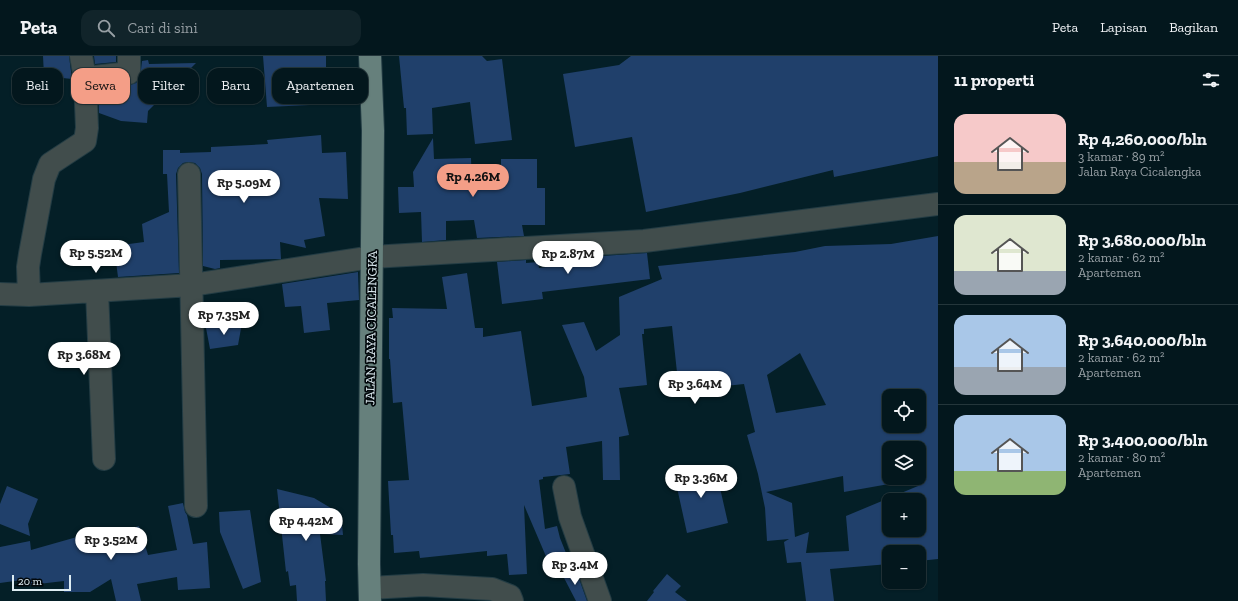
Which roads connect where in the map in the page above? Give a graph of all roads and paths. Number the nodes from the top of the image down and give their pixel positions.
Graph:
1 (81, 56) edge
2 (129, 56) edge
3 (370, 56) edge
4 (83, 68) edge
5 (129, 68) edge
6 (86, 104) edge
7 (190, 174) dead end
8 (938, 204) edge
9 (372, 257) junction
10 (192, 285) junction
11 (97, 291) junction
12 (0, 294) edge
13 (29, 295) junction
14 (104, 459) dead end
15 (564, 486) dead end
16 (196, 506) dead end
17 (370, 594) edge
18 (512, 601) edge
19 (600, 601) edge

1 - 4 street
2 - 5 street
3 - 9 main road, JALAN RAYA CICALENGKA
6 - 13 street
7 - 10 street
8 - 9 street
9 - 10 street
9 - 17 main road, JALAN RAYA CICALENGKA
10 - 11 street
10 - 16 street
11 - 13 street
11 - 14 street
12 - 13 street
15 - 19 street
17 - 18 street

